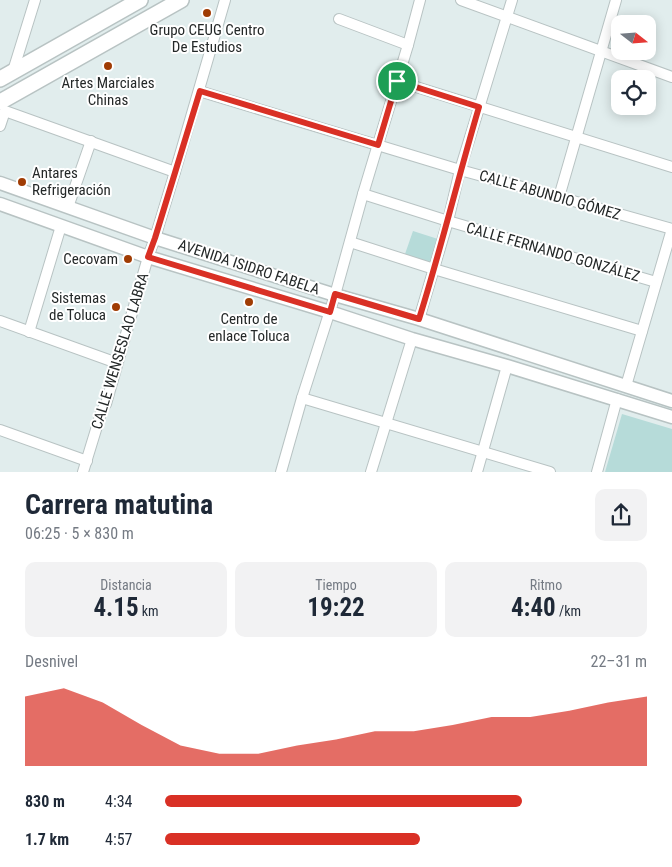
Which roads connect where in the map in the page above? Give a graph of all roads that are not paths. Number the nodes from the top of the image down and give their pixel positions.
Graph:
1 (35, 0) edge
2 (138, 0) edge
3 (182, 0) edge
4 (225, 0) edge
5 (420, 0) edge
6 (461, 0) edge
7 (512, 0) edge
8 (616, 0) edge
9 (508, 16) junction
10 (339, 19) dead end
11 (408, 45) junction
12 (602, 51) junction
13 (6, 75) edge
14 (672, 77) edge
15 (397, 81) junction
16 (200, 91) junction
17 (3, 106) edge
18 (479, 107) junction
19 (0, 126) edge
20 (576, 138) junction
21 (91, 141) junction
22 (378, 145) junction
23 (672, 167) edge
24 (460, 170) junction
25 (175, 172) junction
26 (0, 183) edge
27 (363, 194) junction
28 (559, 197) junction
29 (0, 204) edge
30 (68, 207) junction
31 (448, 221) junction
32 (60, 226) junction
33 (672, 229) edge
34 (155, 238) junction
35 (350, 242) junction
36 (148, 257) junction
37 (434, 269) junction
38 (656, 282) junction
39 (335, 294) junction
40 (330, 312) junction
41 (419, 319) junction
42 (0, 321) edge
43 (642, 331) junction
44 (29, 332) junction
45 (412, 339) junction
46 (117, 363) junction
47 (507, 366) junction
48 (626, 386) junction
49 (302, 398) junction
50 (617, 399) junction
51 (672, 401) edge
52 (672, 417) edge
53 (386, 423) junction
54 (0, 430) edge
55 (483, 452) junction
56 (87, 461) junction
57 (83, 472) edge
58 (281, 472) edge
59 (371, 472) edge
60 (477, 472) edge
61 (550, 472) edge
62 (597, 472) edge

1 - 13 street
2 - 13 highway
3 - 17 highway
4 - 16 street, CALLE WENSESLAO LABRA
5 - 11 street
6 - 9 street
7 - 9 street
8 - 12 street
9 - 12 street
9 - 18 street
10 - 11 street
11 - 15 street
12 - 14 street
12 - 20 street
15 - 18 street
15 - 22 street
16 - 22 street, CALLE ABUNDIO GÓMEZ
16 - 25 street, CALLE WENSESLAO LABRA
17 - 19 street
17 - 21 street
18 - 20 street
18 - 24 street
20 - 23 street
20 - 28 street
21 - 25 street
21 - 30 street
22 - 24 street, CALLE ABUNDIO GÓMEZ
22 - 27 street
24 - 28 street, CALLE ABUNDIO GÓMEZ
24 - 31 street
25 - 34 street, CALLE WENSESLAO LABRA
26 - 30 main road, AVENIDA ISIDRO FABELA
27 - 31 street, CALLE FERNANDO GONZÁLEZ
27 - 35 street
28 - 33 street, CALLE ABUNDIO GÓMEZ
29 - 32 main road, AVENIDA ISIDRO FABELA
30 - 34 main road, AVENIDA ISIDRO FABELA
31 - 37 street
31 - 38 street, CALLE FERNANDO GONZÁLEZ
32 - 36 main road, AVENIDA ISIDRO FABELA
32 - 44 street
33 - 38 street
34 - 36 street, CALLE WENSESLAO LABRA
34 - 39 main road, AVENIDA ISIDRO FABELA
35 - 37 street
35 - 39 street
36 - 40 main road, AVENIDA ISIDRO FABELA
36 - 46 street, CALLE WENSESLAO LABRA
37 - 41 street
37 - 43 street
38 - 43 street
39 - 40 street
39 - 41 main road, AVENIDA ISIDRO FABELA
40 - 45 main road, AVENIDA ISIDRO FABELA
40 - 49 street
41 - 48 main road, AVENIDA ISIDRO FABELA
42 - 44 street
43 - 48 street
44 - 46 street
45 - 47 main road, AVENIDA ISIDRO FABELA
45 - 53 street
46 - 56 street, CALLE WENSESLAO LABRA
47 - 50 main road, AVENIDA ISIDRO FABELA
47 - 55 street
48 - 51 main road, AVENIDA ISIDRO FABELA
49 - 53 street
49 - 58 street
50 - 52 main road, AVENIDA ISIDRO FABELA
50 - 62 street
53 - 55 street
53 - 59 street
54 - 56 street
55 - 60 street
55 - 61 street
56 - 57 street, CALLE WENSESLAO LABRA

